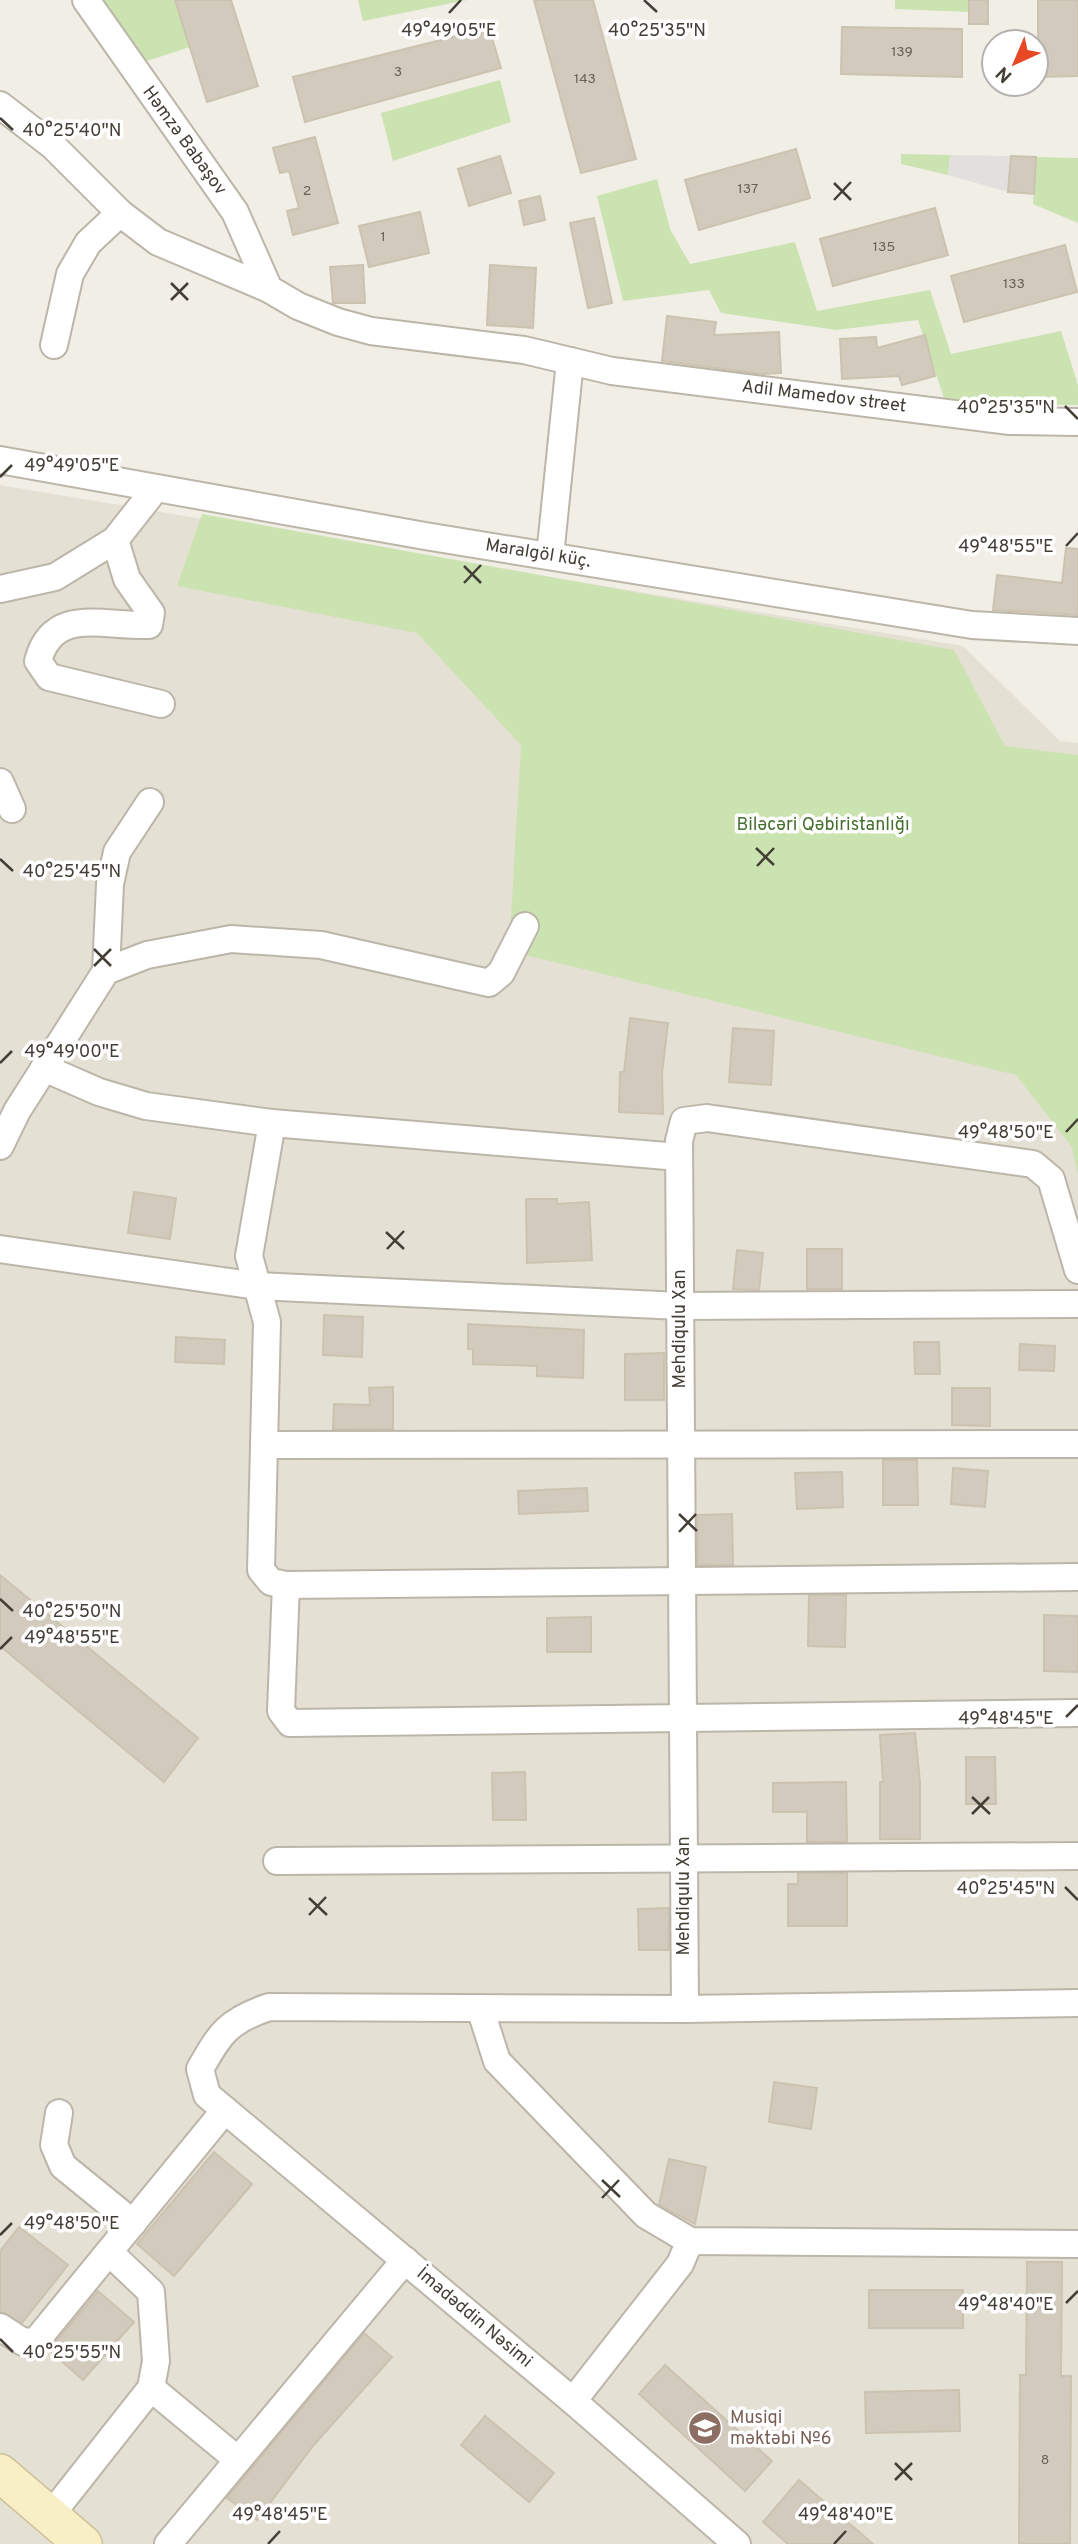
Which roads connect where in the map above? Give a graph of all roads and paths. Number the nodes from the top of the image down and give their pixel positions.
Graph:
1 (86, 0) edge
2 (0, 105) edge
3 (120, 213) junction
4 (269, 289) junction
5 (54, 345) dead end
6 (570, 361) junction
7 (1078, 422) edge
8 (0, 460) edge
9 (156, 488) junction
10 (115, 540) junction
11 (550, 556) junction
12 (0, 589) edge
13 (1078, 631) edge
14 (161, 704) dead end
15 (0, 782) edge
16 (150, 802) dead end
17 (12, 809) dead end
18 (525, 926) dead end
19 (106, 971) junction
20 (44, 1068) junction
21 (272, 1123) junction
22 (0, 1146) edge
23 (679, 1157) junction
24 (0, 1249) edge
25 (1078, 1270) edge
26 (257, 1286) junction
27 (1078, 1304) edge
28 (680, 1306) junction
29 (1078, 1444) edge
30 (681, 1445) junction
31 (264, 1446) junction
32 (1078, 1577) edge
33 (682, 1582) junction
34 (286, 1585) junction
35 (1078, 1713) edge
36 (683, 1717) junction
37 (684, 1856) junction
38 (1078, 1856) edge
39 (277, 1861) dead end
40 (1078, 2003) edge
41 (480, 2008) junction
42 (685, 2009) junction
43 (216, 2103) junction
44 (59, 2113) dead end
45 (133, 2222) junction
46 (690, 2241) junction
47 (1078, 2244) edge
48 (109, 2252) junction
49 (405, 2260) junction
50 (0, 2327) edge
51 (151, 2388) junction
52 (573, 2401) junction
53 (238, 2460) junction
54 (0, 2473) edge
55 (50, 2516) junction
56 (731, 2542) edge
57 (83, 2544) edge
58 (168, 2544) edge

1 - 4 street, Həmzə Babaşov
2 - 3 street
3 - 4 street
3 - 5 street
4 - 6 street
6 - 7 street, Adil Mamedov street
6 - 11 street
8 - 9 street, Maralgöl küç.
9 - 10 street
9 - 11 street, Maralgöl küç.
10 - 12 street
10 - 14 street
11 - 13 street, Maralgöl küç.
15 - 17 street
16 - 19 street
18 - 19 street
19 - 20 street
20 - 21 street
20 - 22 street
21 - 23 street
21 - 26 street
23 - 25 street, Mehdiqulu Xan
23 - 28 street, Mehdiqulu Xan
24 - 26 street
26 - 28 street
26 - 31 street
27 - 28 street
28 - 30 street, Mehdiqulu Xan
29 - 30 street
30 - 31 street
30 - 33 street, Mehdiqulu Xan
31 - 34 street
32 - 33 street
33 - 34 street
33 - 36 street, Mehdiqulu Xan
34 - 36 street
35 - 36 street
36 - 37 street, Mehdiqulu Xan
37 - 38 street
37 - 39 street
37 - 42 street, Mehdiqulu Xan
40 - 42 street
41 - 42 street
41 - 43 street
41 - 46 street
43 - 45 street
43 - 49 street, İmadəddin Nəsimi
44 - 45 street
45 - 48 street
46 - 47 street
46 - 52 street
48 - 50 street
48 - 51 street
49 - 52 street, İmadəddin Nəsimi
49 - 53 street
51 - 53 street
51 - 55 street
52 - 56 street, İmadəddin Nəsimi
53 - 58 street
54 - 55 main road
55 - 57 main road

